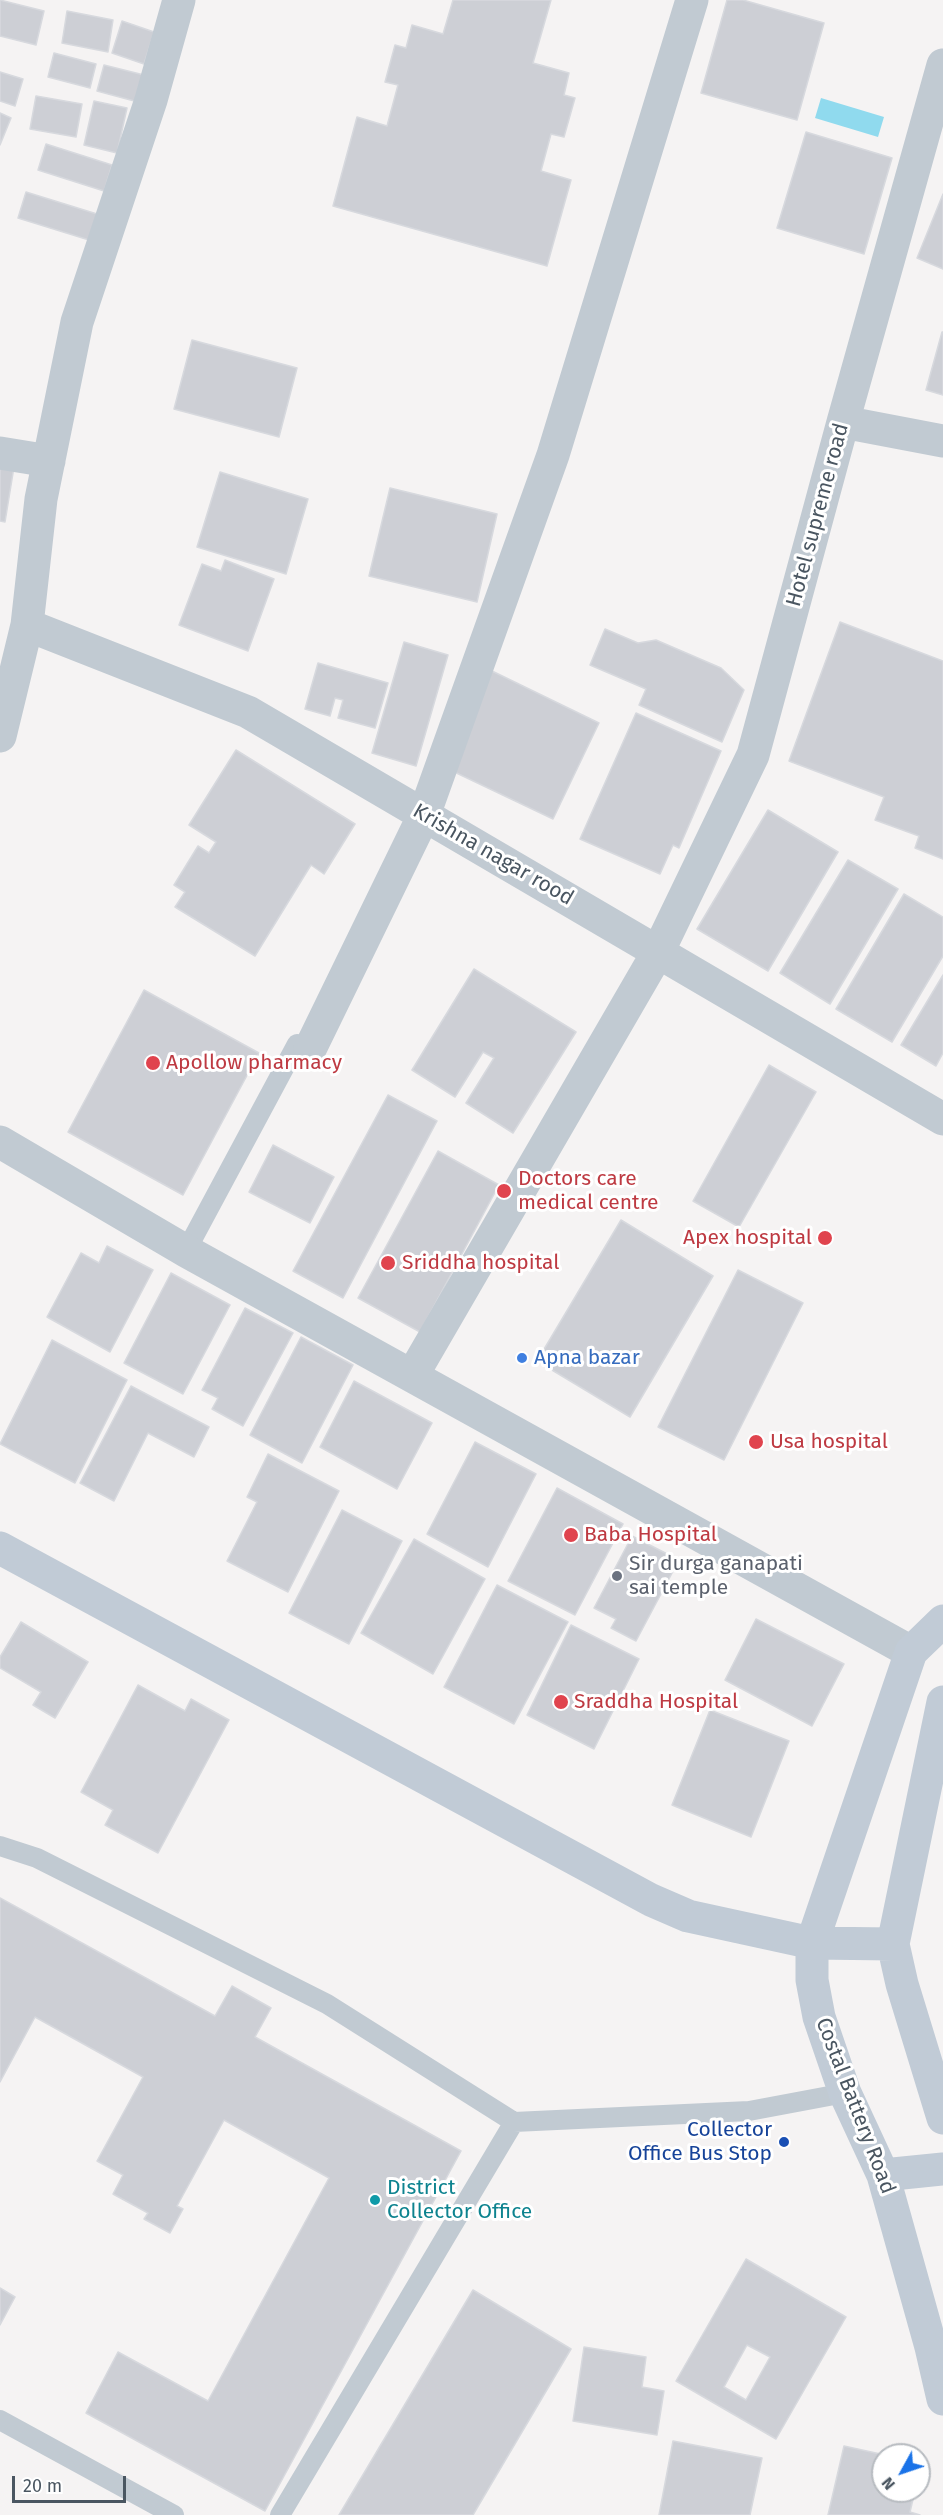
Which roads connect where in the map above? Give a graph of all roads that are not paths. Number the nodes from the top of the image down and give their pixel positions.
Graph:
1 (179, 0) edge
2 (692, 0) edge
3 (943, 65) edge
4 (843, 422) junction
5 (943, 441) edge
6 (0, 453) edge
7 (49, 461) junction
8 (27, 625) junction
9 (6, 686) edge
10 (0, 736) edge
11 (424, 815) junction
12 (658, 952) junction
13 (304, 1046) joint
14 (943, 1119) edge
15 (0, 1142) edge
16 (186, 1251) junction
17 (412, 1376) junction
18 (0, 1548) edge
19 (943, 1621) edge
20 (911, 1652) junction
21 (941, 1722) edge
22 (0, 1846) edge
23 (812, 1943) junction
24 (893, 1944) junction
25 (845, 2093) junction
26 (943, 2118) edge
27 (514, 2122) junction
28 (943, 2169) edge
29 (883, 2175) junction
30 (943, 2399) edge
31 (0, 2420) edge
32 (174, 2515) edge
33 (280, 2515) edge

1 - 7 street
2 - 11 street
3 - 4 street, Hotel supreme road
4 - 5 street
4 - 12 street, Hotel supreme road
6 - 7 street
7 - 8 street
8 - 9 street
8 - 11 street, Krishna nagar rood
9 - 10 street
11 - 12 street, Krishna nagar rood
11 - 13 street
12 - 14 street, Krishna nagar rood
12 - 17 street, Hotel supreme road
13 - 16 lane
15 - 16 street
16 - 17 street
17 - 20 street
18 - 23 street
19 - 20 street, Costal Battery Road
20 - 23 street, Costal Battery Road
21 - 24 street
22 - 27 lane
23 - 24 street
23 - 25 street, Costal Battery Road
24 - 26 street
25 - 27 lane
25 - 29 street, Costal Battery Road
27 - 33 lane
28 - 29 street
29 - 30 street, Costal Battery Road
31 - 32 lane

